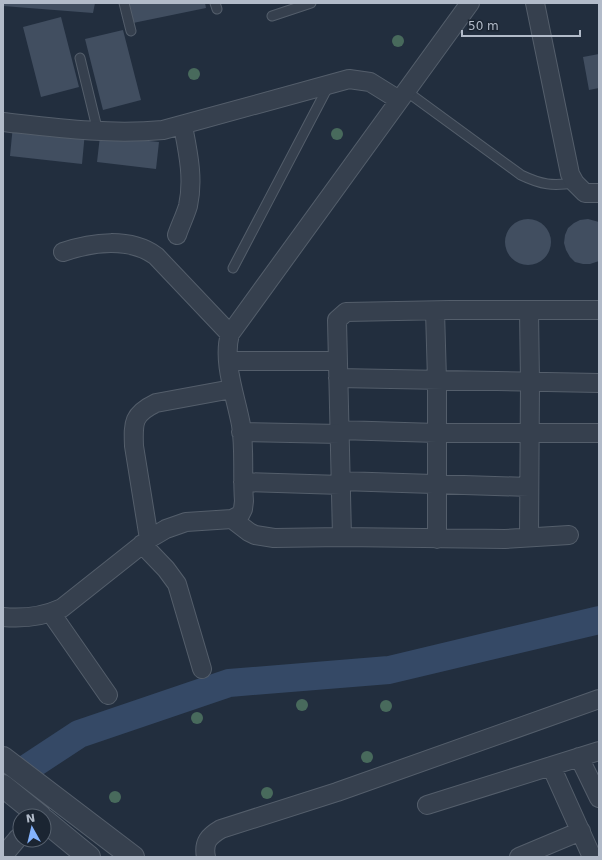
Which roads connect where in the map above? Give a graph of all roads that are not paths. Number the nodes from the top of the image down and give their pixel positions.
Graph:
1 (124, 3) edge
2 (311, 3) edge
3 (470, 3) edge
4 (535, 3) edge
5 (272, 16) dead end
6 (131, 30) dead end
7 (80, 58) dead end
8 (329, 83) junction
9 (402, 96) junction
10 (3, 122) edge
11 (183, 126) junction
12 (98, 132) junction
13 (575, 183) junction
14 (599, 193) edge
15 (177, 235) dead end
16 (63, 252) dead end
17 (233, 268) dead end
18 (435, 310) junction
19 (529, 310) junction
20 (599, 310) edge
21 (230, 334) junction
22 (229, 362) junction
23 (338, 369) junction
24 (437, 380) junction
25 (530, 382) junction
26 (599, 383) edge
27 (232, 389) junction
28 (241, 432) junction
29 (339, 432) junction
30 (437, 432) junction
31 (530, 433) junction
32 (599, 433) edge
33 (243, 482) junction
34 (341, 483) junction
35 (437, 485) junction
36 (530, 487) junction
37 (232, 519) junction
38 (569, 535) dead end
39 (342, 537) junction
40 (529, 537) junction
41 (437, 539) junction
42 (146, 542) junction
43 (51, 613) junction
44 (3, 617) edge
45 (202, 670) dead end
46 (108, 695) dead end
47 (598, 703) edge
48 (599, 751) edge
49 (580, 757) junction
50 (3, 758) edge
51 (551, 766) junction
52 (3, 786) edge
53 (599, 798) edge
54 (427, 805) dead end
55 (30, 808) edge
56 (52, 826) edge
57 (581, 831) junction
58 (12, 845) edge
59 (81, 850) edge
60 (3, 856) edge
61 (133, 857) edge
62 (206, 857) edge
63 (519, 857) edge
64 (592, 857) edge

1 - 6 lane
2 - 5 lane
3 - 9 street
4 - 13 street
7 - 12 lane
8 - 9 street
8 - 11 street
8 - 17 lane
9 - 13 lane
9 - 21 street
10 - 12 street
11 - 12 street
11 - 15 street
13 - 14 street
16 - 21 street
18 - 19 street
18 - 23 street
18 - 24 street
19 - 20 street
19 - 25 street
21 - 22 street
22 - 23 street
22 - 27 street
23 - 24 street
23 - 29 street
24 - 25 street
24 - 30 street
25 - 26 street
25 - 31 street
27 - 28 street
27 - 42 street
28 - 29 street
28 - 33 street
29 - 30 street
29 - 34 street
30 - 31 street
30 - 35 street
31 - 32 street
31 - 36 street
33 - 34 street
33 - 37 street
34 - 35 street
34 - 39 street
35 - 36 street
35 - 41 street
36 - 40 street
37 - 39 street
37 - 42 street
38 - 40 street
39 - 41 street
40 - 41 street
42 - 43 street
42 - 45 street
43 - 44 street
43 - 46 street
47 - 62 street
48 - 49 street
49 - 51 street
49 - 53 street
50 - 61 street
51 - 54 street
51 - 57 street
52 - 55 street
56 - 59 street
57 - 63 street
57 - 64 street
58 - 60 street

